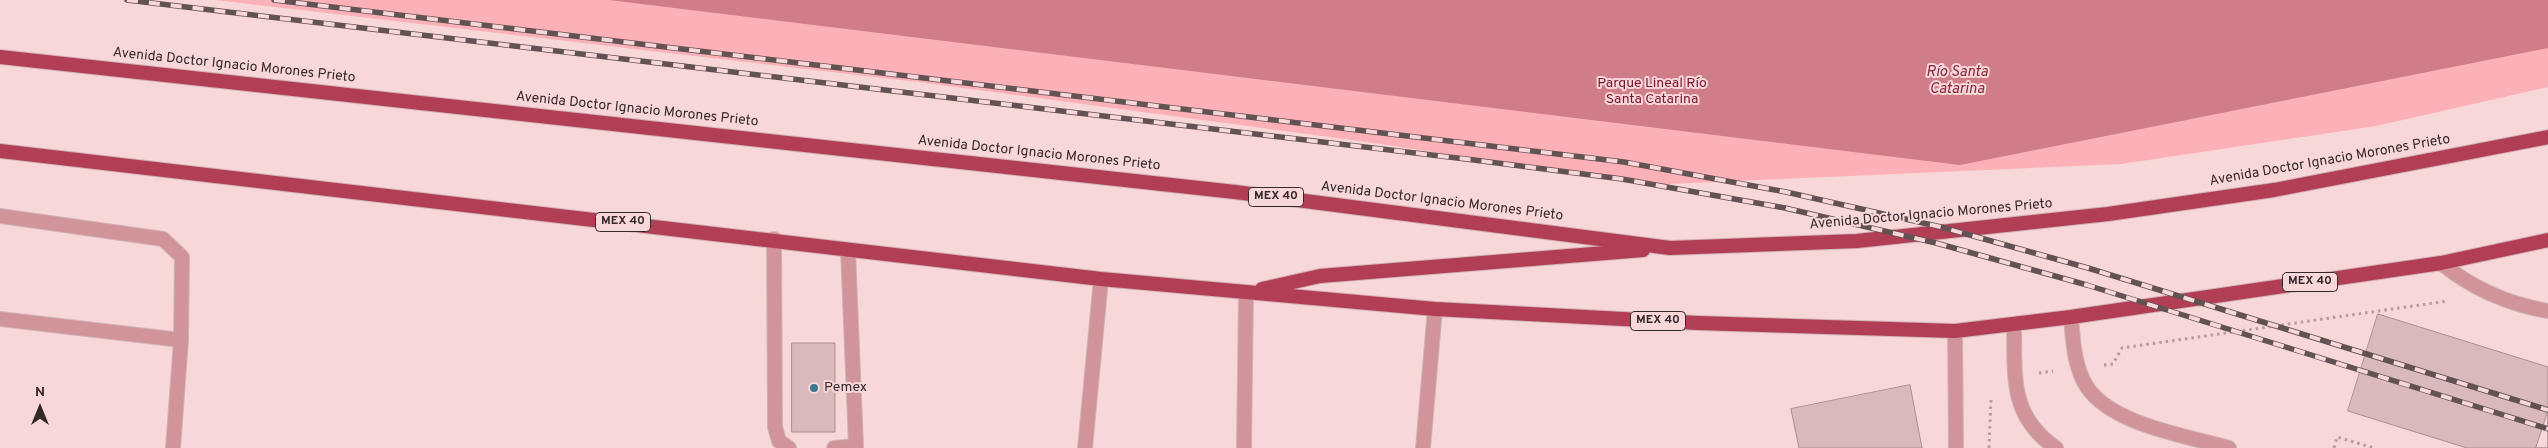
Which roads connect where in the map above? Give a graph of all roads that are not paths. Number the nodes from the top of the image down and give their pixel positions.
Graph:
1 (0, 57) edge
2 (2548, 137) edge
3 (0, 151) edge
4 (0, 216) edge
5 (774, 239) junction
6 (2548, 240) edge
7 (1670, 248) junction
8 (848, 250) junction
9 (2441, 263) junction
10 (1102, 279) junction
11 (1246, 292) junction
12 (1435, 309) junction
13 (2548, 311) edge
14 (2071, 317) junction
15 (0, 319) edge
16 (2014, 325) junction
17 (1955, 332) junction
18 (181, 340) junction
19 (856, 447) edge
20 (173, 448) edge
21 (788, 448) edge
22 (834, 448) edge
23 (1085, 448) edge
24 (1244, 448) edge
25 (1423, 448) edge
26 (1956, 448) edge
27 (2056, 448) edge
28 (2229, 448) edge

1 - 7 highway, Avenida Doctor Ignacio Morones Prieto / MEX 40
2 - 7 highway, Avenida Doctor Ignacio Morones Prieto / MEX 40
3 - 5 highway, MEX 40
4 - 18 street
5 - 8 highway, MEX 40
5 - 21 street
6 - 9 highway, MEX 40
7 - 11 highway
8 - 10 highway, MEX 40
8 - 19 street
9 - 13 street
9 - 14 highway, MEX 40
10 - 11 highway, MEX 40
10 - 23 street
11 - 12 highway, MEX 40
11 - 24 street
12 - 17 highway, MEX 40
12 - 25 street
14 - 16 highway, MEX 40
14 - 28 street
15 - 18 street
16 - 17 highway, MEX 40
16 - 27 street
17 - 26 street
18 - 20 street
19 - 22 street

